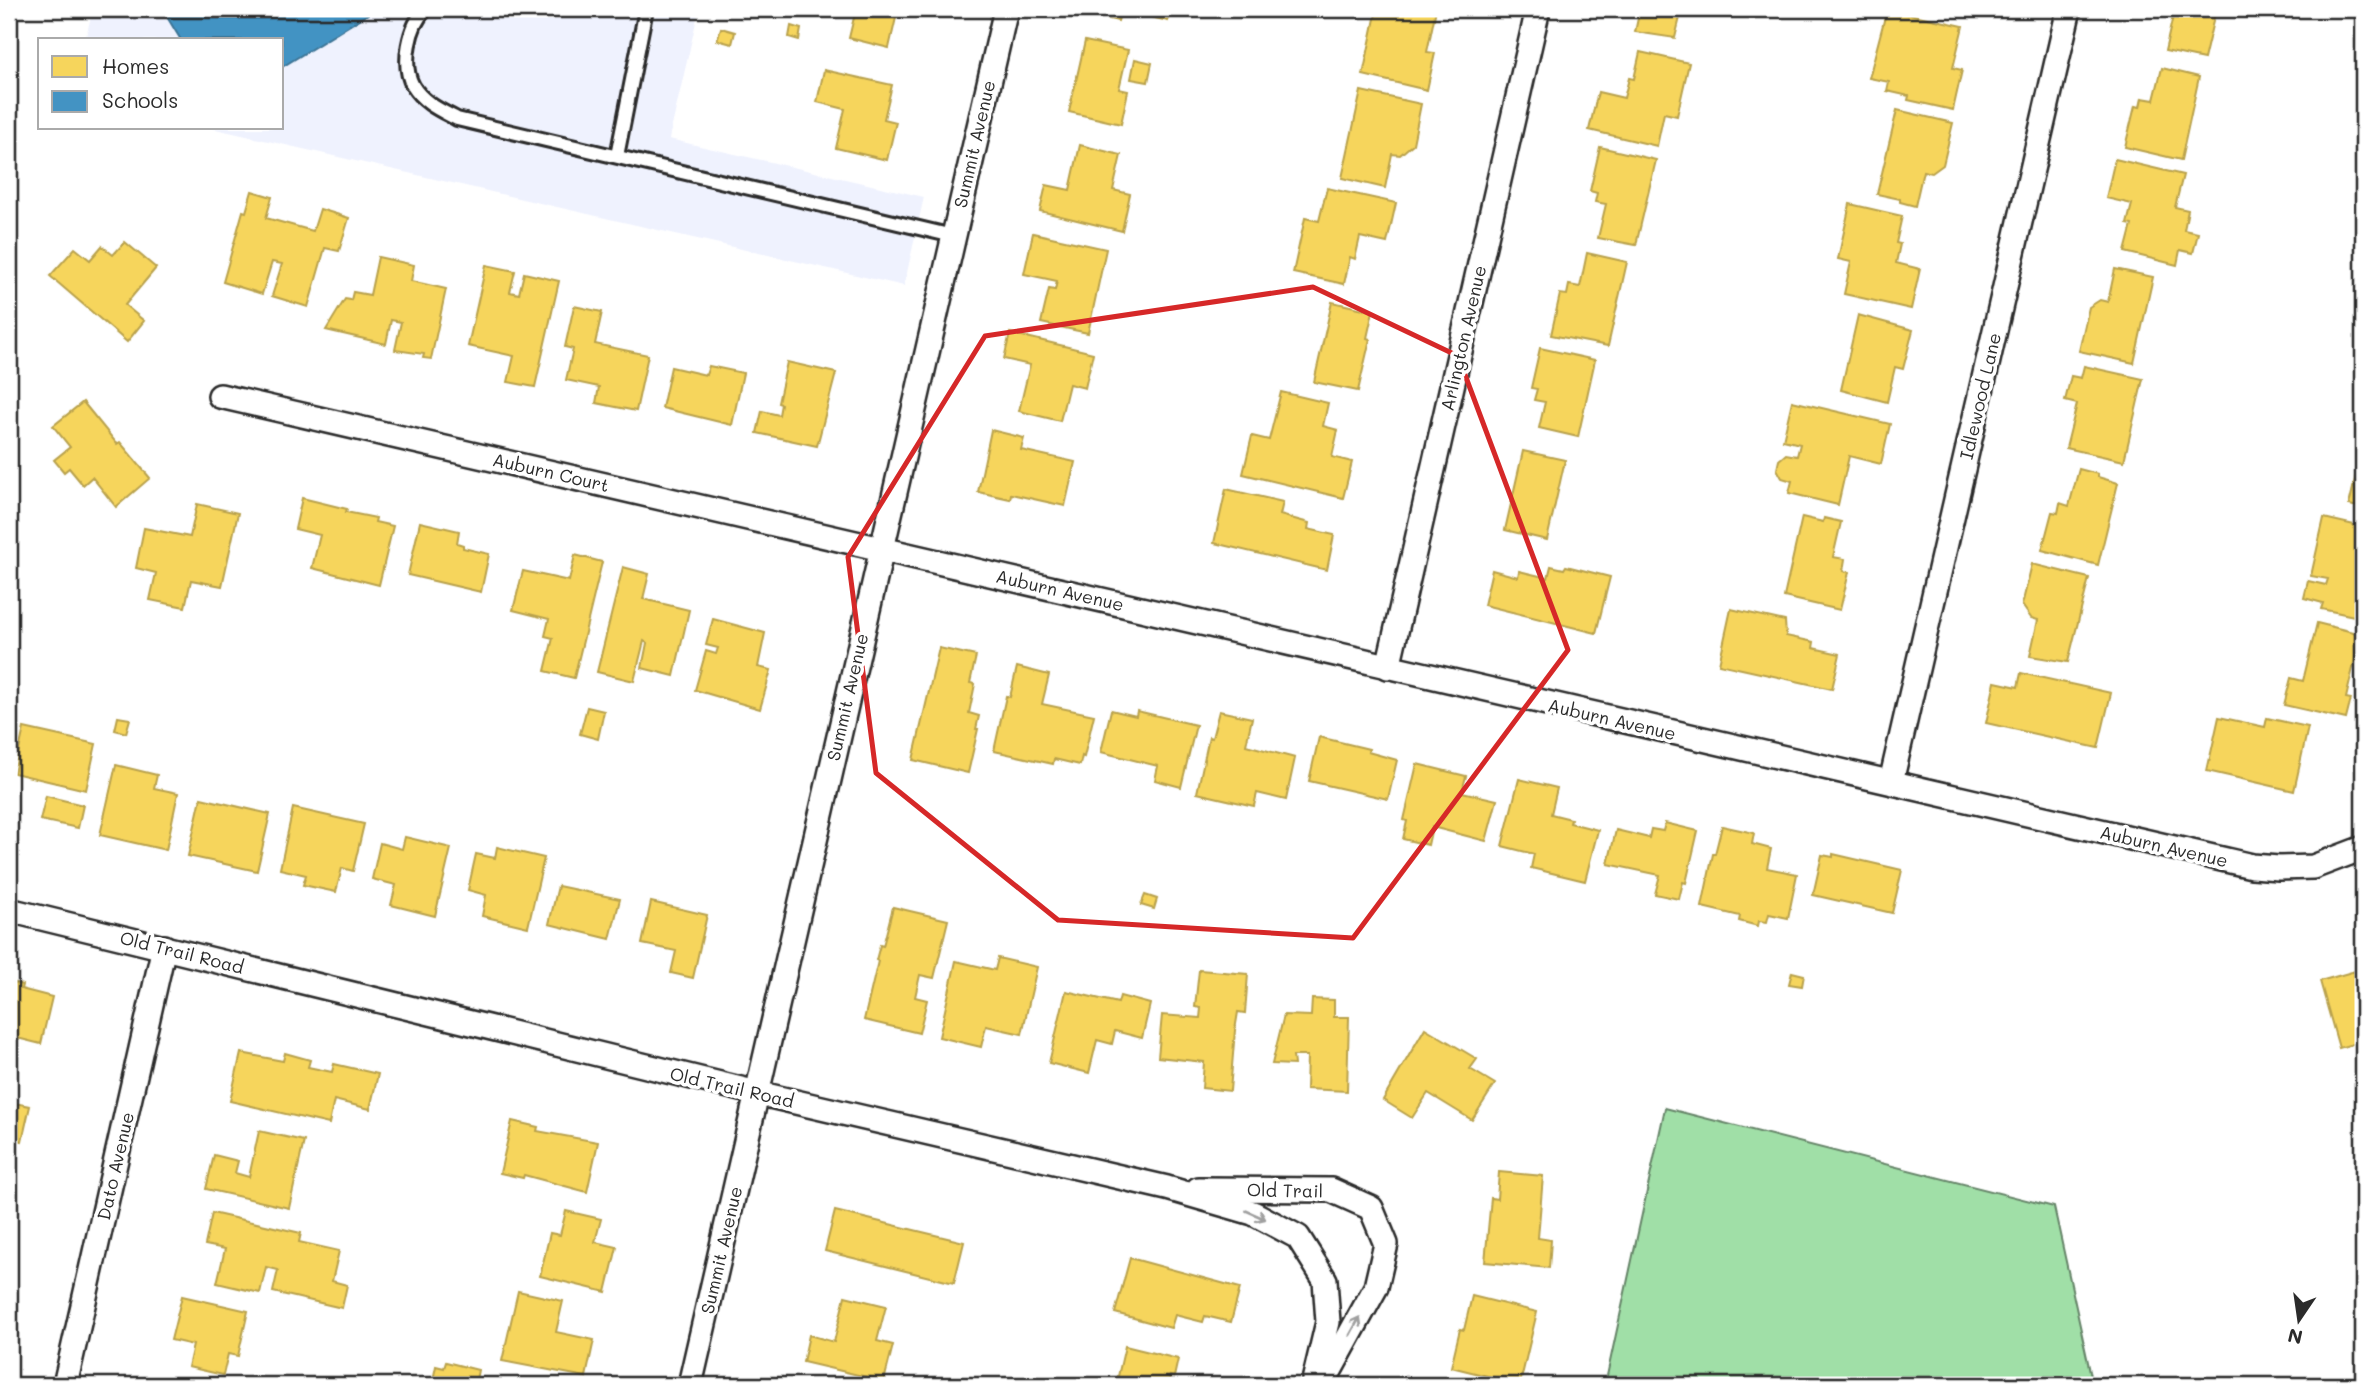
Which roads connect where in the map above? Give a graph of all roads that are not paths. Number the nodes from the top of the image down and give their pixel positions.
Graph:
1 (426, 9) edge
2 (646, 9) edge
3 (1006, 9) edge
4 (1538, 9) edge
5 (2069, 9) edge
6 (617, 156) junction
7 (953, 236) junction
8 (220, 396) dead end
9 (881, 549) junction
10 (1388, 667) junction
11 (1891, 782) junction
12 (2353, 852) edge
13 (9, 910) edge
14 (164, 947) junction
15 (757, 1093) junction
16 (1167, 1188) junction
17 (65, 1385) edge
18 (690, 1385) edge
19 (1313, 1385) edge
20 (1322, 1385) edge

1 - 6 lane
2 - 6 lane
3 - 7 street, Summit Avenue
4 - 10 street, Arlington Avenue
5 - 11 street, Idlewood Lane
6 - 7 lane
7 - 9 street, Summit Avenue
8 - 9 street, Auburn Court
9 - 10 street, Auburn Avenue
9 - 15 street, Summit Avenue
10 - 11 street, Auburn Avenue
11 - 12 street, Auburn Avenue
13 - 14 street, Old Trail Road
14 - 15 street, Old Trail Road
14 - 17 street, Dato Avenue
15 - 16 street, Old Trail Road
15 - 18 street, Summit Avenue
16 -> 19 street, Old Trail Road
20 -> 16 street, Old Trail

